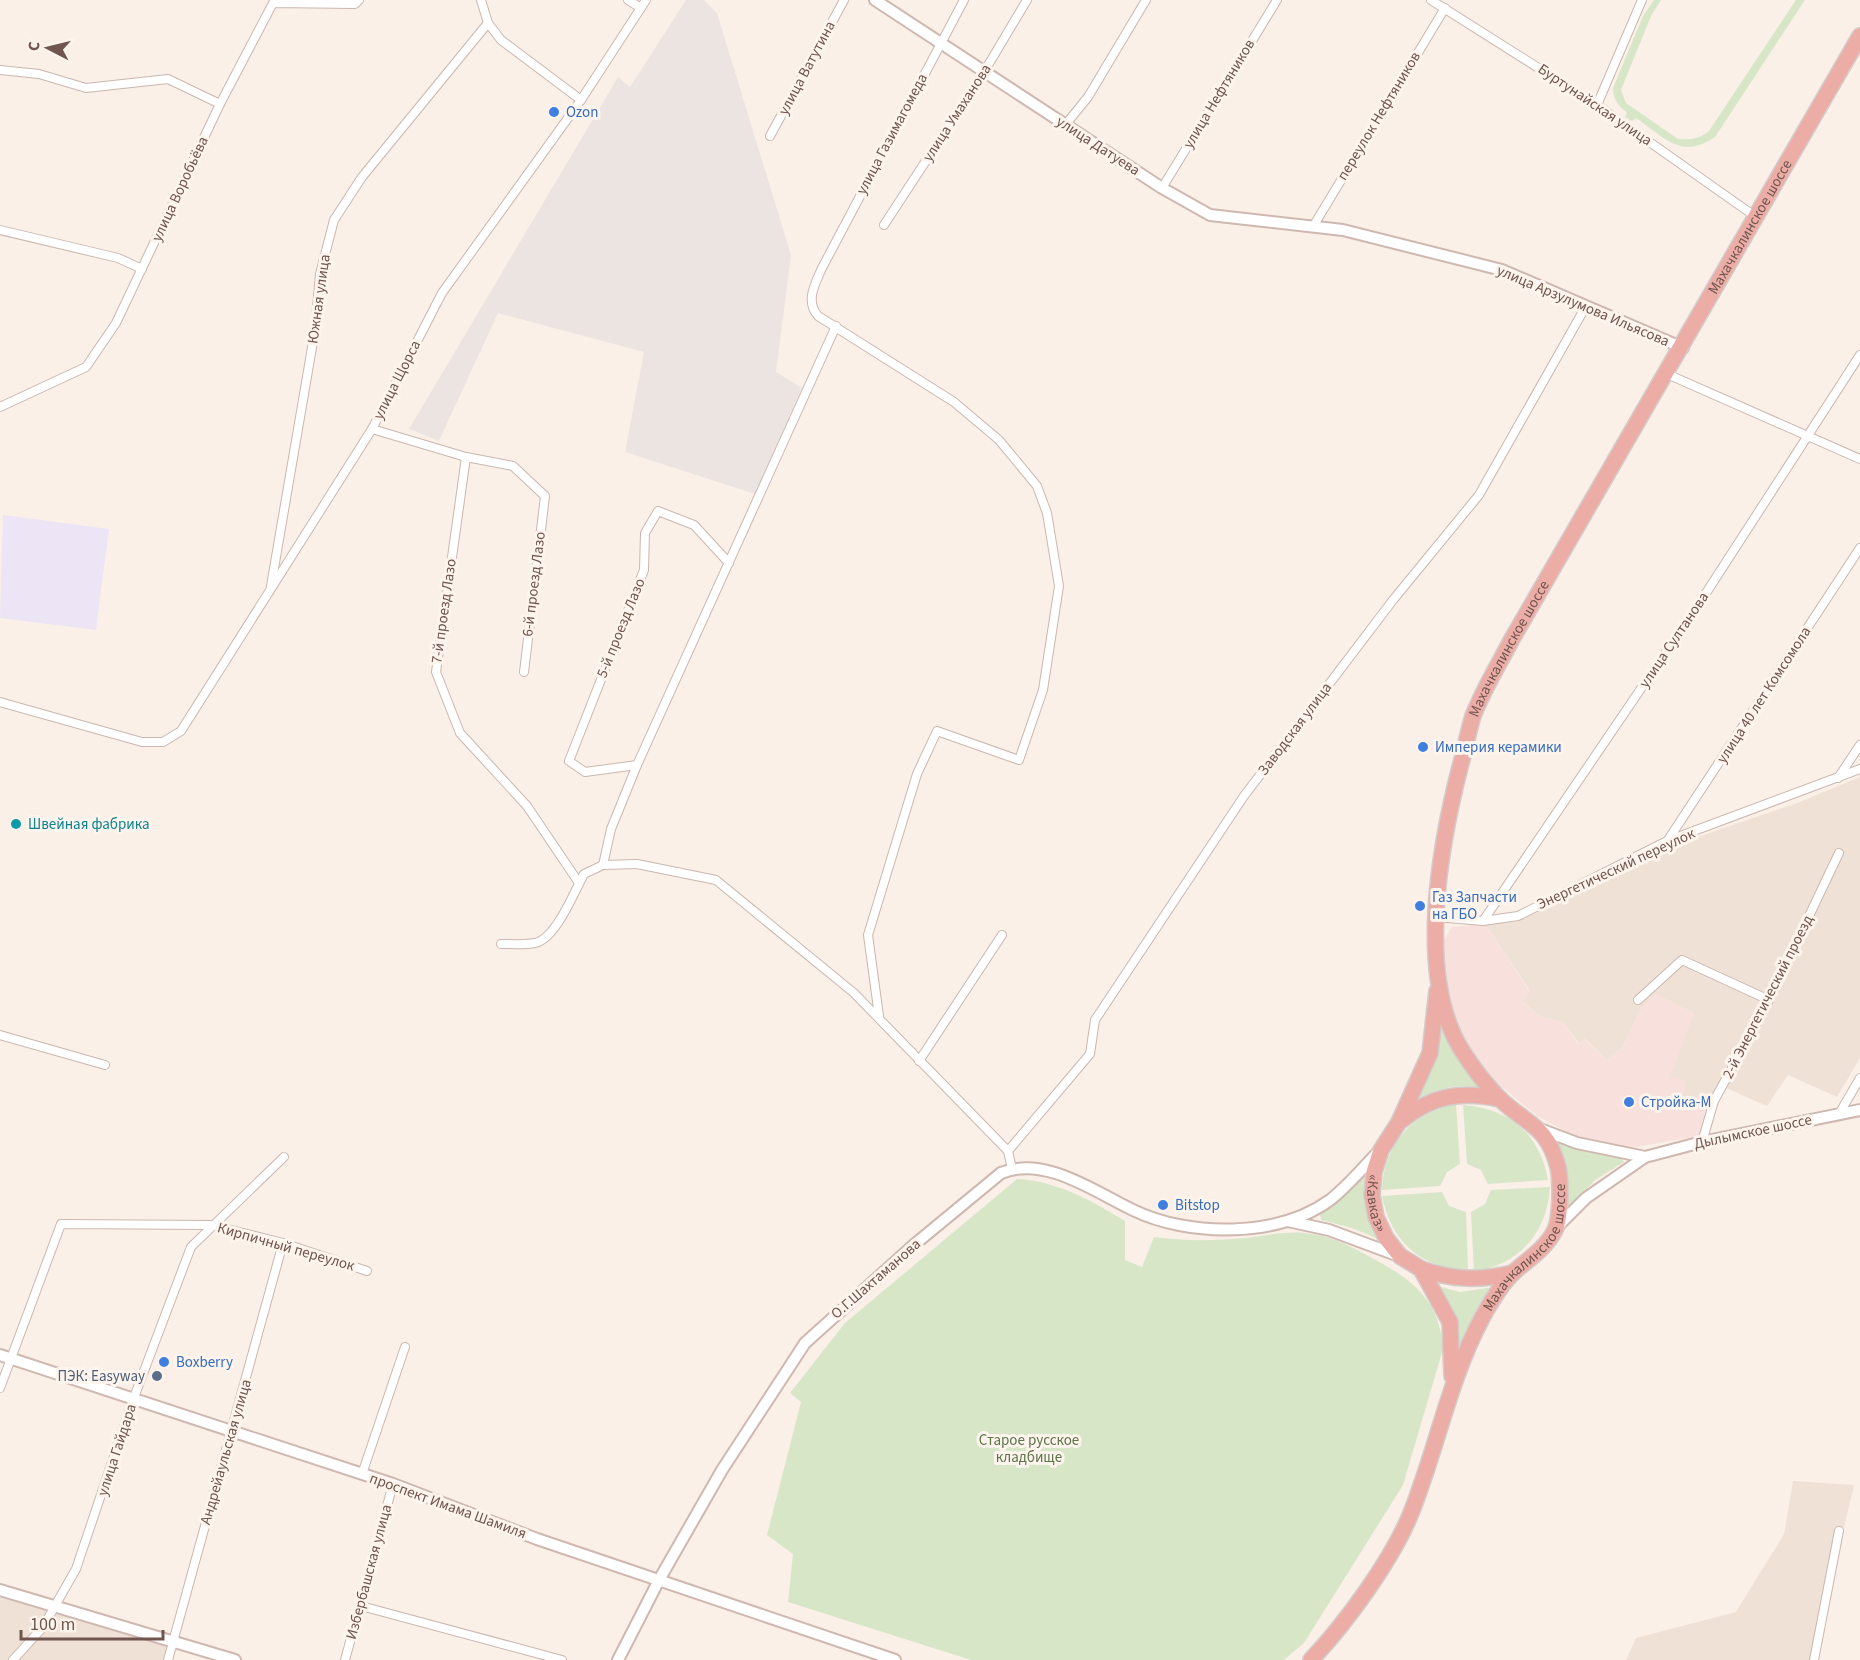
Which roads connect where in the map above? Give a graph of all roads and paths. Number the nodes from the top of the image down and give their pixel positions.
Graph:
1 (359, 0) edge
2 (481, 0) edge
3 (628, 0) edge
4 (646, 0) edge
5 (844, 0) edge
6 (875, 0) edge
7 (964, 0) edge
8 (1027, 0) edge
9 (1146, 0) edge
10 (1277, 0) edge
11 (1431, 0) edge
12 (1642, 0) edge
13 (272, 1) edge
14 (641, 8) junction
15 (1445, 8) junction
16 (488, 23) junction
17 (1860, 36) edge
18 (940, 42) junction
19 (0, 70) edge
20 (984, 72) junction
21 (581, 100) junction
22 (220, 105) junction
23 (1597, 105) junction
24 (1066, 124) junction
25 (770, 136) dead end
26 (1162, 188) junction
27 (1756, 217) junction
28 (884, 225) dead end
29 (1314, 225) junction
30 (0, 230) edge
31 (1343, 230) joint
32 (142, 269) junction
33 (1586, 306) junction
34 (836, 326) junction
35 (1683, 348) junction
36 (1860, 355) edge
37 (1666, 374) junction
38 (0, 407) edge
39 (372, 429) junction
40 (1808, 435) junction
41 (466, 457) junction
42 (1860, 459) edge
43 (1860, 548) edge
44 (729, 562) junction
45 (270, 591) junction
46 (524, 672) dead end
47 (2, 703) edge
48 (0, 713) edge
49 (1860, 745) edge
50 (637, 765) junction
51 (1860, 769) edge
52 (1838, 778) junction
53 (1667, 841) junction
54 (1839, 853) dead end
55 (603, 866) junction
56 (579, 884) junction
57 (1436, 917) junction
58 (1483, 921) junction
59 (1002, 935) dead end
60 (501, 944) dead end
61 (1439, 976) junction
62 (1638, 1000) dead end
63 (1769, 1000) junction
64 (879, 1016) junction
65 (0, 1035) edge
66 (919, 1061) junction
67 (105, 1065) dead end
68 (1860, 1078) edge
69 (1500, 1099) junction
70 (1860, 1110) edge
71 (1839, 1114) junction
72 (1399, 1122) junction
73 (1540, 1129) junction
74 (1702, 1142) junction
75 (1381, 1150) junction
76 (1008, 1152) junction
77 (284, 1157) dead end
78 (1646, 1157) junction
79 (1012, 1169) junction
80 (1288, 1221) junction
81 (211, 1225) junction
82 (1556, 1228) junction
83 (283, 1243) junction
84 (1400, 1256) junction
85 (1421, 1269) junction
86 (367, 1271) dead end
87 (1513, 1273) junction
88 (405, 1347) dead end
89 (5, 1357) edge
90 (1452, 1384) junction
91 (0, 1388) edge
92 (133, 1400) junction
93 (231, 1431) junction
94 (362, 1474) junction
95 (393, 1484) junction
96 (1839, 1531) dead end
97 (659, 1580) junction
98 (0, 1590) edge
99 (54, 1606) junction
100 (361, 1606) junction
101 (172, 1643) junction
102 (13, 1660) edge
103 (168, 1660) edge
104 (235, 1660) edge
105 (345, 1660) edge
106 (562, 1660) edge
107 (618, 1660) edge
108 (895, 1660) edge
109 (1311, 1660) edge
110 (1814, 1660) edge

1 - 13 street, улица Воробьёва
2 - 16 street
3 - 14 street
4 - 14 street, улица Щорса
5 - 25 street, улица Ватутина
6 - 18 main road, улица Датуева
7 - 18 street, улица Газимагомеда
8 - 20 street, улица Умаханова
9 - 24 street
10 - 26 street, улица Нефтяников
11 - 15 street, Буртунайская улица
12 - 23 street
13 - 22 street, улица Воробьёва
14 - 21 street, улица Щорса
15 - 23 street, Буртунайская улица
15 - 29 street, переулок Нефтяников
16 - 21 street
16 - 45 street, Южная улица
17 - 27 highway, Махачкалинское шоссе
18 - 20 main road, улица Датуева
18 - 34 street, улица Газимагомеда
19 - 22 street
20 - 24 main road, улица Датуева
20 - 28 street, улица Умаханова
21 - 39 street, улица Щорса
22 - 32 street, улица Воробьёва
23 - 27 street, Буртунайская улица
24 - 26 main road, улица Датуева
26 - 29 main road, улица Датуева
27 - 35 highway, Махачкалинское шоссе
29 - 31 main road, улица Датуева
30 - 32 street
31 - 33 main road, улица Арзулумова Ильясова
32 - 38 street, улица Воробьёва
33 - 35 main road, улица Арзулумова Ильясова
33 - 76 street, Заводская улица
34 - 44 street
34 - 64 street
35 - 37 highway, Махачкалинское шоссе
36 - 40 street, улица Султанова
37 - 40 street
37 - 57 highway, Махачкалинское шоссе
39 - 41 street
39 - 45 street, улица Щорса
40 - 42 street
40 - 58 street, улица Султанова
41 - 46 street, 6-й проезд Лазо
41 - 56 street, 7-й проезд Лазо
43 - 53 street, улица 40 лет Комсомола
44 - 50 street
44 - 50 street, 5-й проезд Лазо
45 - 47 street, улица Щорса
47 - 48 street
49 - 52 street
50 - 55 street
51 - 52 street, Энергетический переулок
52 - 53 street, Энергетический переулок
53 - 58 street, Энергетический переулок
54 - 63 street, 2-й Энергетический проезд
55 - 56 street
55 - 64 street
56 - 60 street
57 - 58 street, Энергетический переулок
57 - 61 highway, Махачкалинское шоссе
59 - 66 street
61 - 69 highway, Махачкалинское шоссе
61 - 72 highway, «Кавказ»
62 - 63 street
63 - 74 street, 2-й Энергетический проезд
64 - 66 street
65 - 67 street
66 - 76 street
68 - 71 street
69 - 72 highway
69 - 73 highway, Махачкалинское шоссе
70 - 71 main road, Дылымское шоссе
71 - 74 main road, Дылымское шоссе
72 - 75 highway, «Кавказ»
73 - 78 main road
73 - 82 highway, Махачкалинское шоссе
74 - 78 main road, Дылымское шоссе
75 - 80 main road
75 - 84 highway, «Кавказ»
76 - 79 street
77 - 81 street, улица Гайдара
78 - 82 main road
79 - 80 main road
79 - 97 main road, О.Г.Шахтаманова
80 - 84 main road
81 - 83 street, Кирпичный переулок
81 - 89 street, Кирпичный переулок
81 - 92 street, улица Гайдара
82 - 87 highway, Махачкалинское шоссе
83 - 86 street, Кирпичный переулок
83 - 93 street, Андрейаульская улица
84 - 85 highway, «Кавказ»
85 - 87 highway
85 - 90 highway, «Кавказ»
87 - 90 highway, Махачкалинское шоссе
88 - 94 street
89 - 91 street
89 - 92 main road, проспект Имама Шамиля
90 - 109 highway, Махачкалинское шоссе
92 - 93 main road, проспект Имама Шамиля
92 - 99 street, улица Гайдара
93 - 94 main road, проспект Имама Шамиля
93 - 101 street, Андрейаульская улица
94 - 95 main road, проспект Имама Шамиля
95 - 97 main road, проспект Имама Шамиля
95 - 100 street, Избербашская улица
96 - 110 street
97 - 107 main road, О.Г.Шахтаманова
97 - 108 main road, проспект Имама Шамиля
98 - 99 main road
99 - 101 main road
99 - 102 street, улица Гайдара
100 - 105 street, Избербашская улица
100 - 106 street
101 - 103 street, Андрейаульская улица
101 - 104 main road

